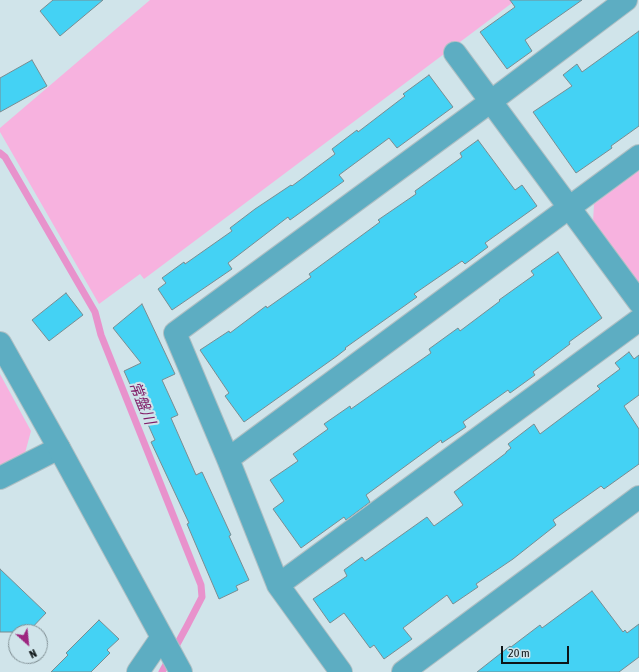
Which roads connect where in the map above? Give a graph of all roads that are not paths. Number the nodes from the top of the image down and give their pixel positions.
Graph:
1 (626, 0) edge
2 (455, 53) dead end
3 (490, 102) junction
4 (639, 156) edge
5 (569, 207) junction
6 (639, 302) edge
7 (639, 320) edge
8 (0, 344) edge
9 (59, 448) junction
10 (228, 459) junction
11 (0, 478) edge
12 (639, 497) edge
13 (278, 585) junction
14 (165, 643) junction
15 (180, 671) edge
16 (138, 672) edge
17 (341, 672) edge
18 (403, 672) edge

1 - 3 street
2 - 3 street
3 - 5 street
3 - 10 street
4 - 5 street
5 - 6 street
5 - 10 street
7 - 13 street
8 - 9 street
9 - 11 street
9 - 14 street
10 - 13 street
12 - 18 street
13 - 17 street
14 - 15 street
14 - 16 street

